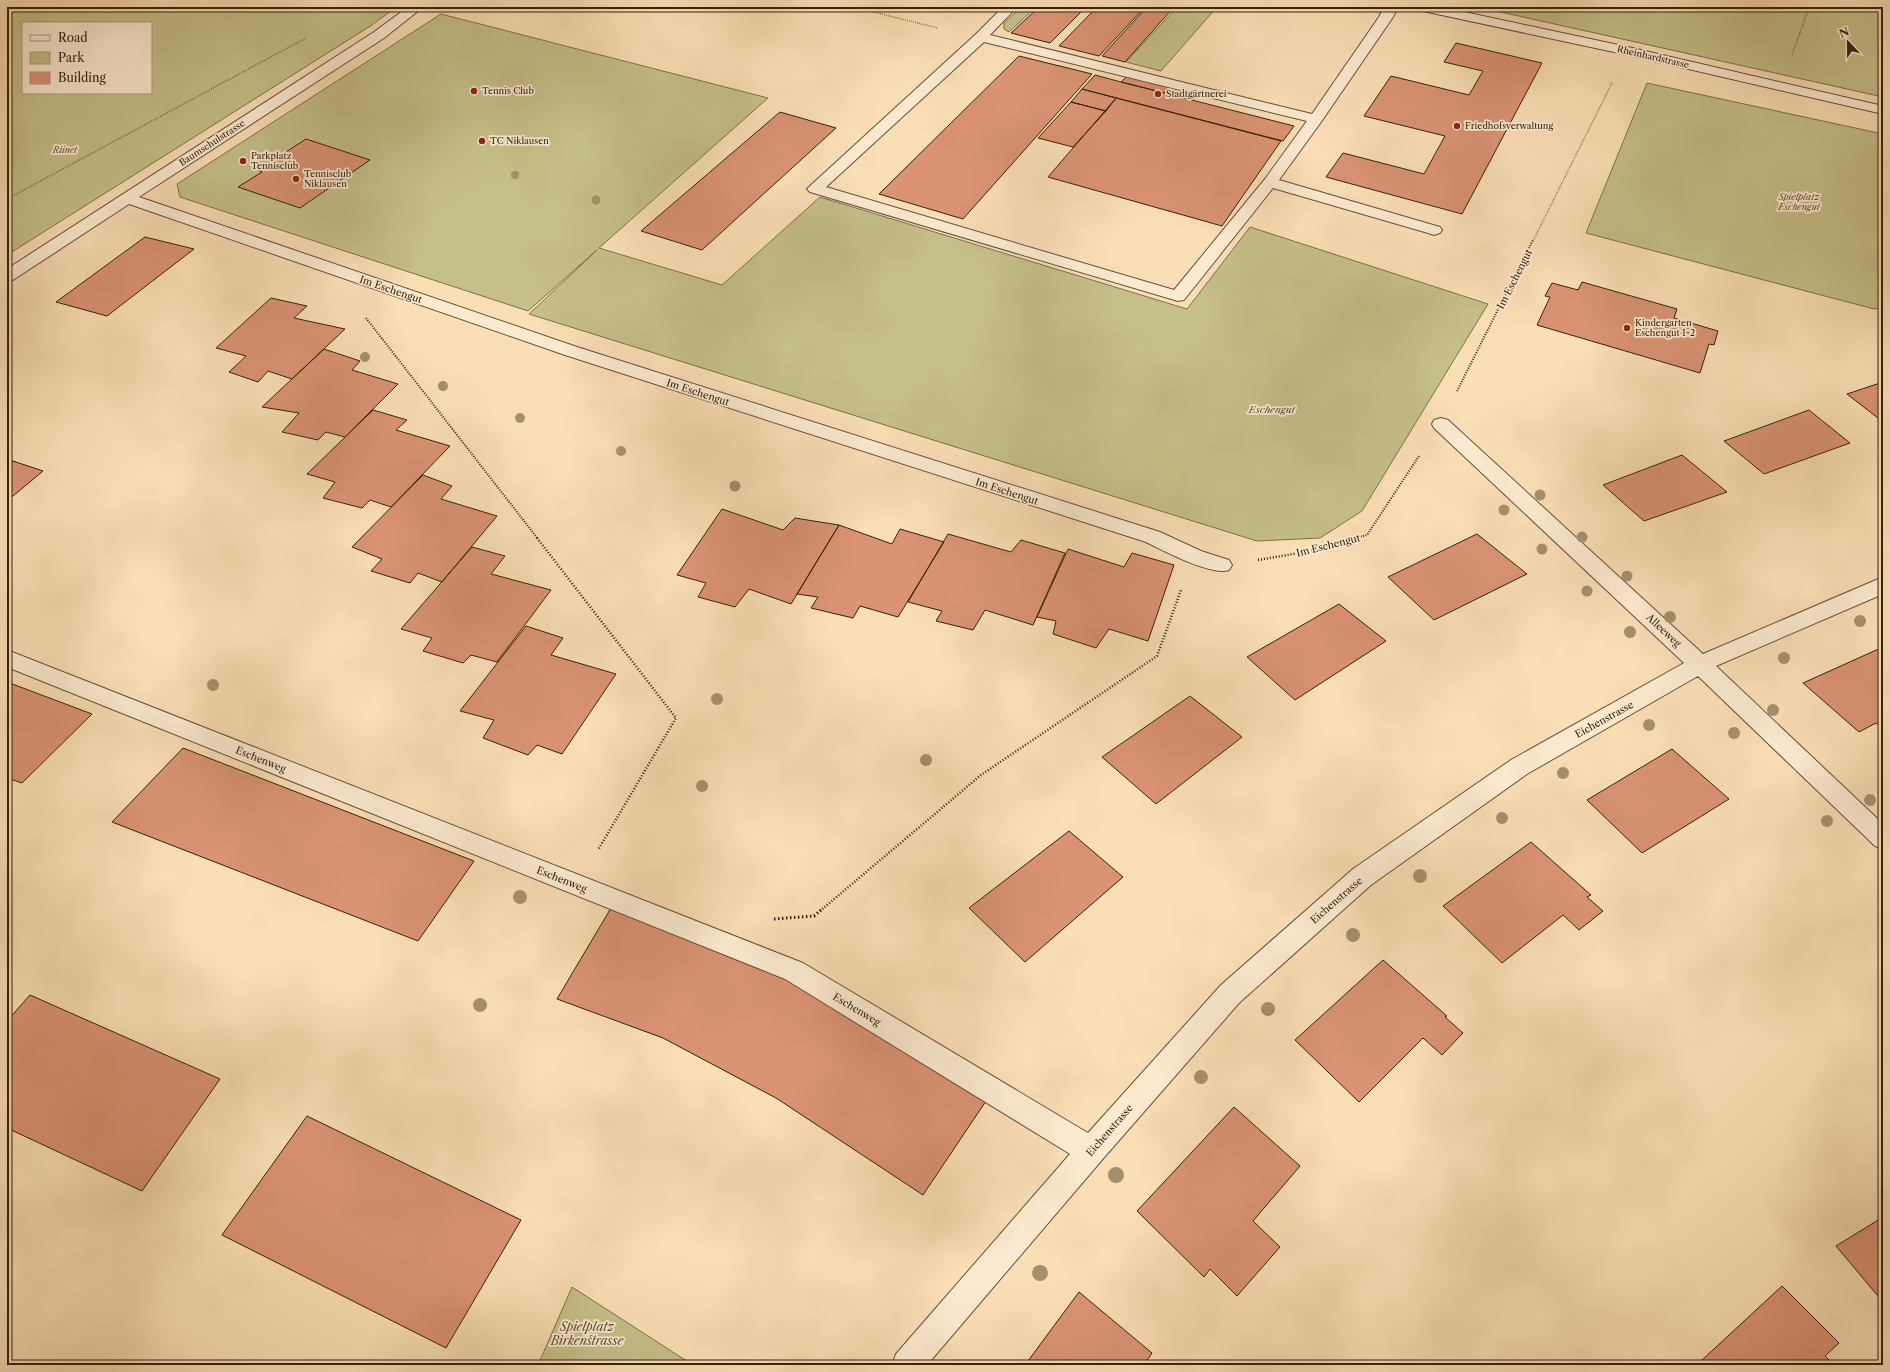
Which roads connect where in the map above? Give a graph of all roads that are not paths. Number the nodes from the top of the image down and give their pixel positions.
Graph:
1 (416, 7) edge
2 (1010, 7) edge
3 (1391, 7) edge
4 (1423, 7) edge
5 (980, 38) junction
6 (1883, 110) edge
7 (1316, 119) junction
8 (1270, 182) junction
9 (127, 198) junction
10 (1434, 230) dead end
11 (7, 276) edge
12 (1441, 424) road end
13 (1222, 565) road end
14 (1883, 585) edge
15 (7, 658) edge
16 (1700, 664) junction
17 (1883, 839) edge
18 (1091, 1151) junction
19 (907, 1365) edge

1 - 9 street, Baumschulstrasse
2 - 5 street
3 - 7 street
4 - 6 street, Rheinhardstrasse
5 - 7 street
5 - 8 street
7 - 8 street
8 - 10 street
9 - 11 street, Baumschulstrasse
9 - 13 street, Im Eschengut
12 - 16 street, Alleeweg
14 - 16 street, Eichenstrasse
15 - 18 street, Eschenweg
16 - 17 street, Alleeweg
16 - 18 street, Eichenstrasse
18 - 19 street, Eichenstrasse

